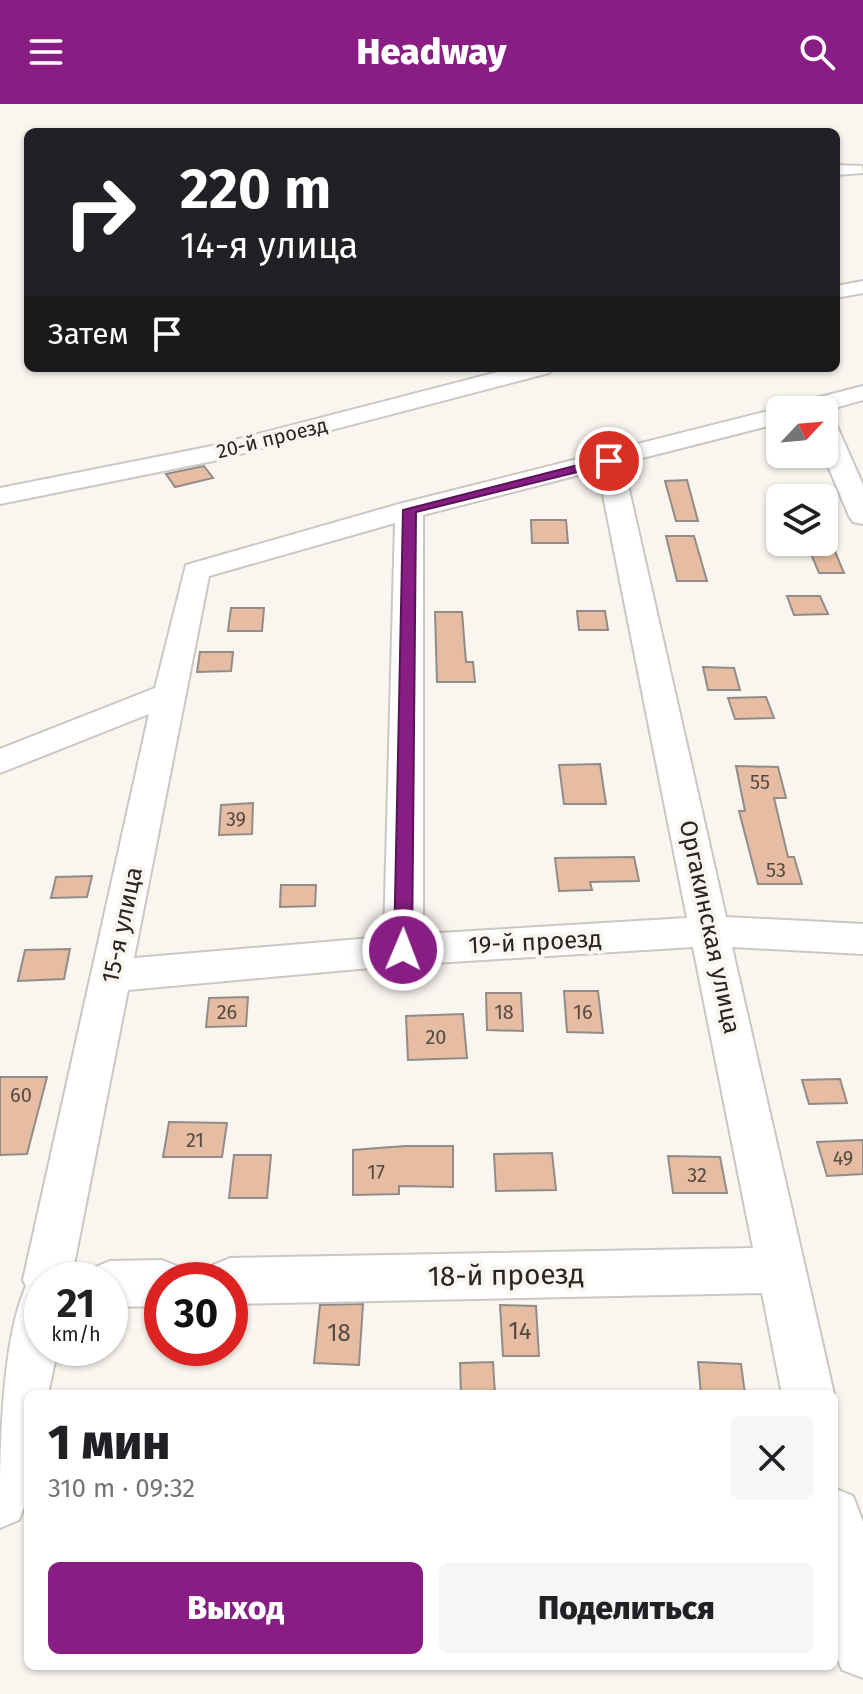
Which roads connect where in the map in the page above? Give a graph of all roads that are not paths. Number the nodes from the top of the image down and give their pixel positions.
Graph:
1 (840, 170) edge
2 (856, 170) dead end
3 (863, 287) edge
4 (840, 291) edge
5 (526, 372) edge
6 (863, 393) edge
7 (838, 403) edge
8 (766, 419) edge
9 (609, 461) junction
10 (838, 463) edge
11 (0, 496) edge
12 (409, 510) junction
13 (863, 516) edge
14 (172, 693) junction
15 (0, 762) edge
16 (711, 931) junction
17 (863, 939) edge
18 (403, 950) junction
19 (111, 976) junction
20 (51, 1262) edge
21 (781, 1270) junction
22 (248, 1281) edge
23 (29, 1366) edge
24 (807, 1390) edge
25 (0, 1501) edge
26 (838, 1533) edge
27 (863, 1649) edge

1 - 2 street
3 - 4 street
5 - 11 street, 20-й проезд
6 - 7 street
8 - 9 street
9 - 12 street
9 - 16 street, Оргакинская улица
10 - 13 street
12 - 14 street, 15-я улица
12 - 18 street
14 - 15 street
14 - 19 street, 15-я улица
16 - 17 street, 19-й проезд
16 - 18 street, 19-й проезд
16 - 21 street, Оргакинская улица
18 - 19 street, 19-й проезд
19 - 20 street, 15-я улица
21 - 22 street, 18-й проезд
21 - 24 street, Оргакинская улица
23 - 25 street
26 - 27 street

